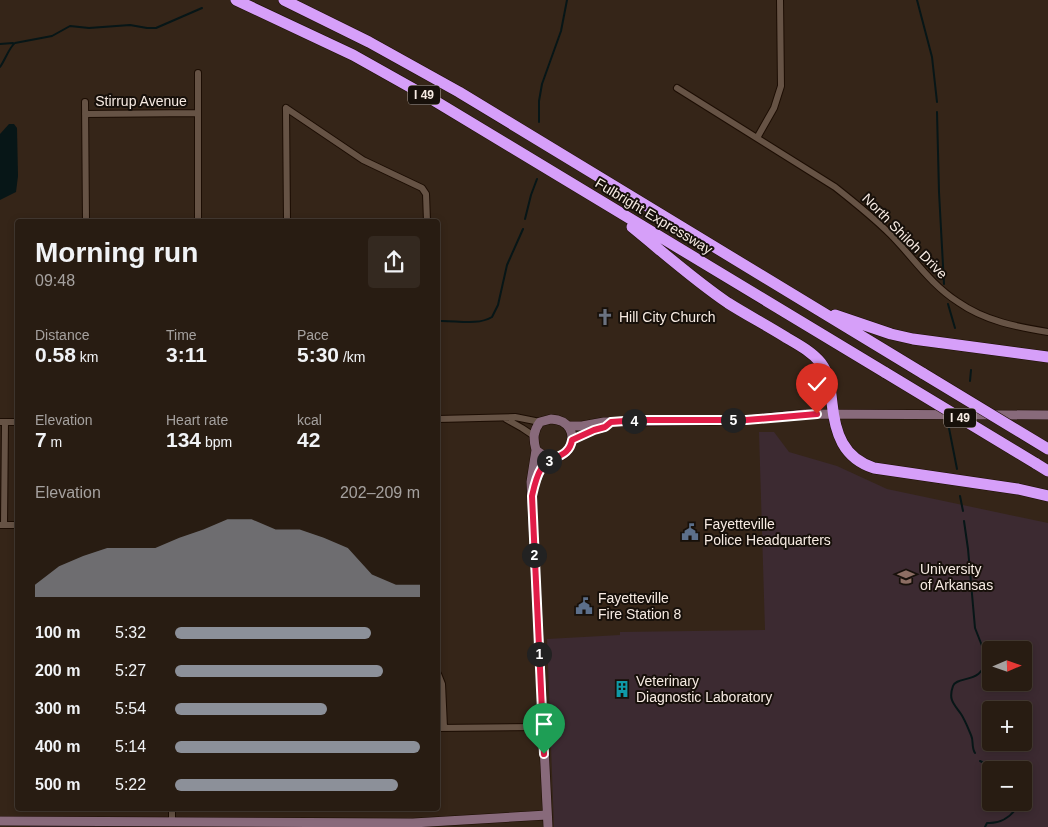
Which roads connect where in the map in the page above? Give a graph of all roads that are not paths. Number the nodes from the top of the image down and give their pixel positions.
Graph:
1 (236, 0) edge
2 (284, 0) edge
3 (780, 0) edge
4 (198, 73) dead end
5 (677, 88) dead end
6 (85, 102) dead end
7 (198, 113) junction
8 (85, 114) junction
9 (757, 138) junction
10 (604, 203) junction
11 (86, 219) edge
12 (198, 219) edge
13 (286, 219) edge
14 (427, 219) edge
15 (812, 307) junction
16 (1048, 332) edge
17 (1048, 357) edge
18 (834, 414) junction
19 (1048, 415) edge
20 (505, 418) junction
21 (440, 419) edge
22 (2, 422) edge
23 (15, 422) edge
24 (540, 422) junction
25 (611, 422) junction
26 (568, 426) junction
27 (534, 436) junction
28 (572, 440) junction
29 (1048, 449) edge
30 (536, 450) junction
31 (553, 458) junction
32 (1048, 472) edge
33 (532, 496) junction
34 (1048, 496) edge
35 (2, 525) edge
36 (15, 525) edge
37 (440, 679) edge
38 (543, 727) junction
39 (441, 728) edge
40 (172, 811) edge
41 (547, 815) junction
42 (0, 821) edge
43 (172, 822) junction
44 (548, 827) edge

1 - 10 highway, Fulbright Expressway / I 49
2 - 15 highway, Fulbright Expressway / I 49
3 - 9 street
4 - 7 street
5 - 9 street, North Shiloh Drive
6 - 8 street
7 - 8 street, Stirrup Avenue
7 - 12 street
8 - 11 street
9 - 16 street, North Shiloh Drive
10 - 18 highway
10 - 32 highway, Fulbright Expressway / I 49, bridge
13 - 14 street
15 - 17 highway
15 - 29 highway, Fulbright Expressway / I 49, bridge
18 - 19 street
18 - 25 street
18 - 34 highway
20 - 21 street
20 - 24 street
20 - 27 street
22 - 23 street
22 - 35 street
24 - 26 street
24 - 27 street
25 - 26 street
25 - 28 street
26 - 28 street
27 - 30 street
28 - 31 street
30 - 31 street
30 - 33 street
31 - 33 street
33 - 38 street
35 - 36 street
37 - 39 street
38 - 39 street
38 - 41 street
40 - 43 street
41 - 43 street
41 - 44 street
42 - 43 street

